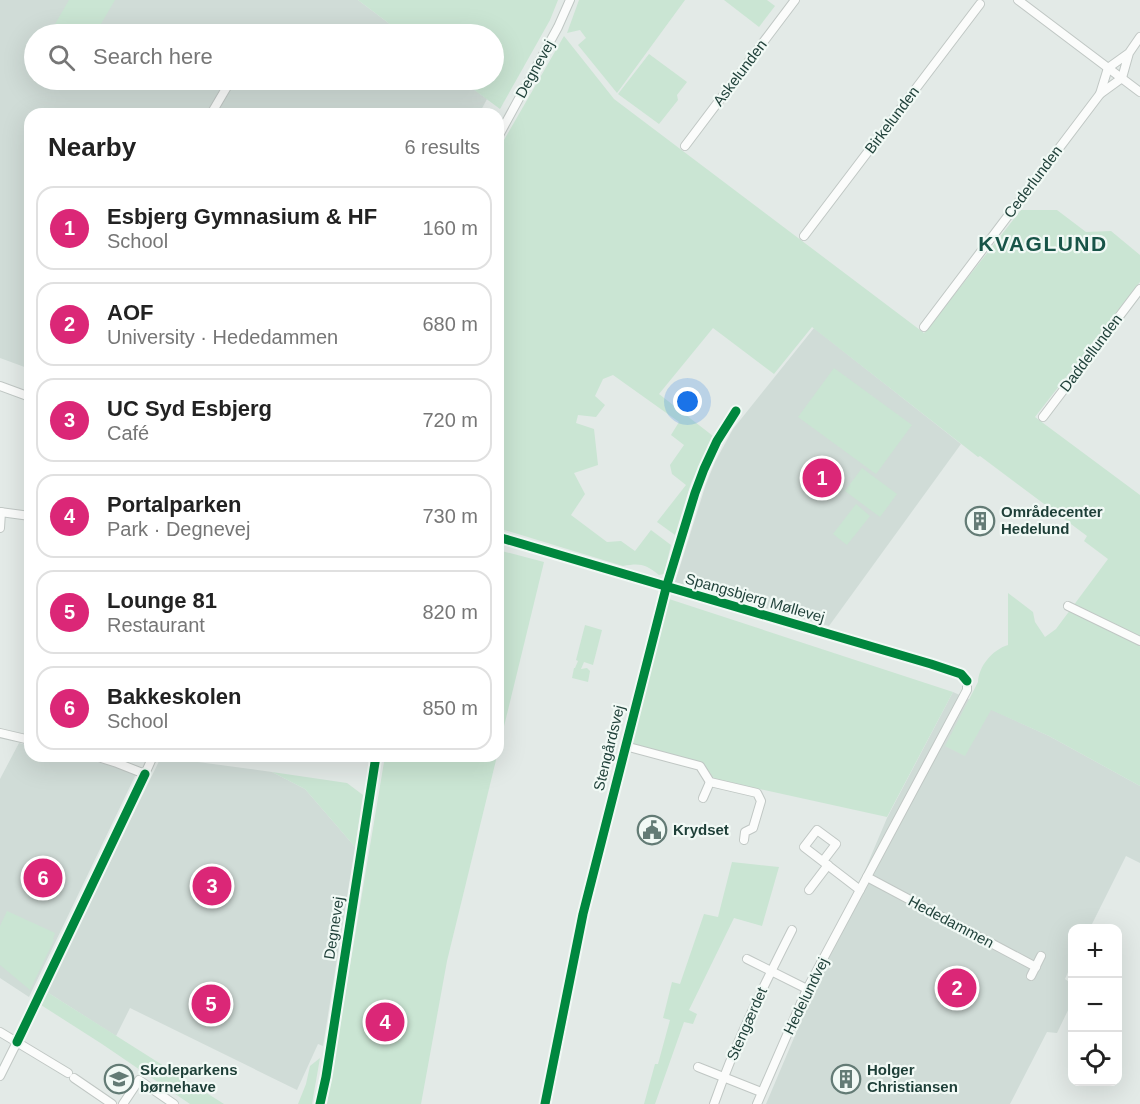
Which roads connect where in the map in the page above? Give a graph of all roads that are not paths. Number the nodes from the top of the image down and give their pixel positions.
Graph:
1 (570, 0) edge
2 (795, 0) edge
3 (1018, 0) edge
4 (982, 1) edge
5 (1140, 37) edge
6 (1129, 53) junction
7 (1108, 68) junction
8 (1122, 78) junction
9 (225, 90) edge
10 (1140, 92) edge
11 (1100, 94) junction
12 (215, 108) edge
13 (504, 126) edge
14 (684, 146) dead end
15 (804, 236) dead end
16 (1140, 289) edge
17 (924, 327) dead end
18 (0, 386) edge
19 (24, 395) edge
20 (736, 411) dead end
21 (1043, 417) dead end
22 (1, 512) edge
23 (24, 515) edge
24 (0, 528) edge
25 (504, 539) edge
26 (666, 588) junction
27 (1068, 606) dead end
28 (1140, 641) edge
29 (967, 681) joint
30 (0, 733) edge
31 (24, 739) edge
32 (625, 746) junction
33 (114, 762) edge
34 (150, 762) edge
35 (375, 762) edge
36 (710, 782) junction
37 (703, 798) dead end
38 (744, 840) dead end
39 (867, 877) junction
40 (809, 890) dead end
41 (860, 890) junction
42 (792, 930) dead end
43 (1041, 956) dead end
44 (747, 959) dead end
45 (1036, 967) junction
46 (771, 971) junction
47 (1031, 976) dead end
48 (807, 989) junction
49 (0, 1032) edge
50 (17, 1042) junction
51 (698, 1067) dead end
52 (0, 1076) edge
53 (723, 1077) junction
54 (761, 1092) junction
55 (112, 1104) edge
56 (123, 1104) edge
57 (174, 1104) edge
58 (320, 1104) edge
59 (544, 1104) edge
60 (714, 1104) edge
61 (757, 1104) edge

1 - 13 street, Degnevej
2 - 14 street, Askelunden
3 - 7 street
4 - 15 street, Birkelunden
5 - 6 street
6 - 7 street
6 - 8 street
7 - 8 street
7 - 11 street, Cederlunden
8 - 10 street
8 - 11 street, Cederlunden
9 - 12 street
11 - 17 street, Cederlunden
16 - 21 street, Daddellunden
18 - 19 street
20 - 26 street, Stengårdsvej
22 - 23 street
22 - 24 street
25 - 26 street, Spangsbjerg Møllevej
26 - 29 street, Spangsbjerg Møllevej
26 - 32 street, Stengårdsvej
27 - 28 street
29 - 39 street, Hedelundvej
30 - 31 street
32 - 36 street
32 - 59 street, Stengårdsvej
33 - 34 street
35 - 58 street, Degnevej
36 - 37 street
36 - 38 street
39 - 41 street, Hedelundvej
39 - 45 street, Hededammen
40 - 41 street
41 - 48 street, Hedelundvej
42 - 46 street, Stengærdet
43 - 45 street
44 - 46 street, Stengærdet
45 - 47 street
46 - 48 street, Stengærdet
46 - 53 street, Stengærdet
48 - 54 street, Hedelundvej
49 - 50 street
50 - 52 street
50 - 55 street
51 - 53 street, Stengærdet
53 - 54 street, Stengærdet
53 - 60 street, Stengærdet
54 - 61 street, Hedelundvej
56 - 57 street

